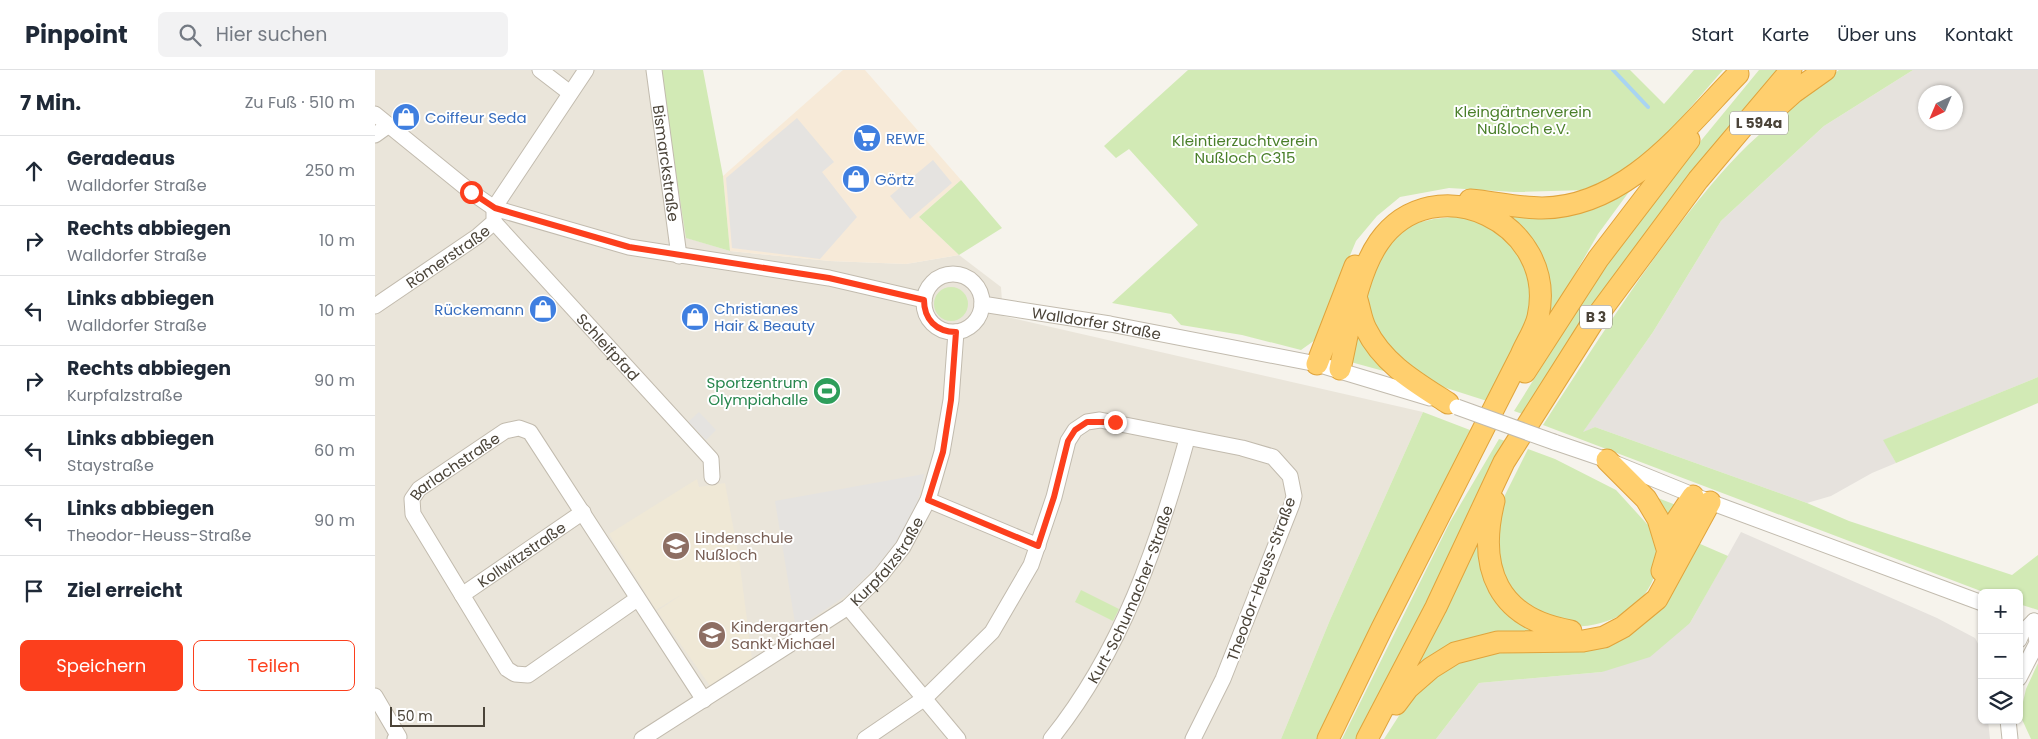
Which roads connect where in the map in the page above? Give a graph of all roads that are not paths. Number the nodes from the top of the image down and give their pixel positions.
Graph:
1 (540, 70) edge
2 (586, 70) edge
3 (654, 70) edge
4 (1791, 70) edge
5 (1825, 70) edge
6 (1740, 72) edge
7 (570, 93) junction
8 (375, 114) edge
9 (389, 125) junction
10 (375, 134) edge
11 (1698, 180) junction
12 (494, 215) junction
13 (679, 256) junction
14 (1357, 299) junction
15 (924, 300) junction
16 (982, 304) junction
17 (375, 306) edge
18 (956, 332) junction
19 (1317, 364) junction
20 (1340, 369) junction
21 (1453, 405) junction
22 (1187, 439) junction
23 (1607, 460) junction
24 (1504, 462) junction
25 (712, 476) dead end
26 (1701, 499) junction
27 (928, 500) junction
28 (583, 512) junction
29 (1441, 515) junction
30 (1038, 546) junction
31 (1668, 553) junction
32 (462, 595) junction
33 (637, 599) junction
34 (1975, 601) edge
35 (848, 607) junction
36 (2023, 617) edge
37 (2036, 621) edge
38 (2022, 634) edge
39 (2038, 643) edge
40 (2023, 671) edge
41 (375, 696) edge
42 (925, 698) junction
43 (704, 700) junction
44 (2008, 724) edge
45 (1372, 731) edge
46 (395, 739) edge
47 (642, 739) edge
48 (865, 739) edge
49 (958, 739) edge
50 (1051, 739) edge
51 (1193, 739) edge
52 (1328, 739) edge
53 (2010, 739) edge

1 - 7 street
2 - 7 street, Römerstraße
3 - 13 street, Bismarckstraße
4 - 11 highway, B 3
5 - 11 highway, L 594a
6 - 19 highway
6 - 29 highway, B 3
7 - 12 street, Römerstraße
8 - 9 street
9 - 10 street
9 - 12 street
11 - 24 highway, B 3
12 - 13 street
12 - 17 street, Römerstraße
12 - 25 street, Schleifpfad
13 - 15 street
14 - 20 highway
14 - 21 highway
14 - 29 highway
15 - 16 street
15 - 18 street
16 - 18 street
16 - 19 street, Walldorfer Straße
18 - 27 street, Kurpfalzstraße
19 - 20 street, Walldorfer Straße
20 - 21 street, Walldorfer Straße
21 - 23 street, Walldorfer Straße, bridge
22 - 30 street, Theodor-Heuss-Straße
22 - 50 street, Kurt-Schumacher-Straße
22 - 51 street, Theodor-Heuss-Straße
23 - 26 street, Walldorfer Straße
23 - 31 highway
24 - 31 highway
24 - 45 highway, B 3
26 - 31 highway
26 - 34 street, Walldorfer Straße
26 - 45 highway
27 - 30 street
27 - 35 street, Kurpfalzstraße
28 - 32 street, Kollwitzstraße
28 - 32 street, Barlachstraße
28 - 33 street, Barlachstraße
29 - 52 highway, B 3
30 - 42 street, Theodor-Heuss-Straße
32 - 33 street, Barlachstraße
33 - 43 street, Barlachstraße
35 - 42 street
35 - 43 street, Kurpfalzstraße
36 - 37 street
37 - 38 street
37 - 39 street
39 - 40 street
41 - 46 street
42 - 48 street, Theodor-Heuss-Straße
42 - 49 street
43 - 47 street, Kurpfalzstraße
44 - 53 street

